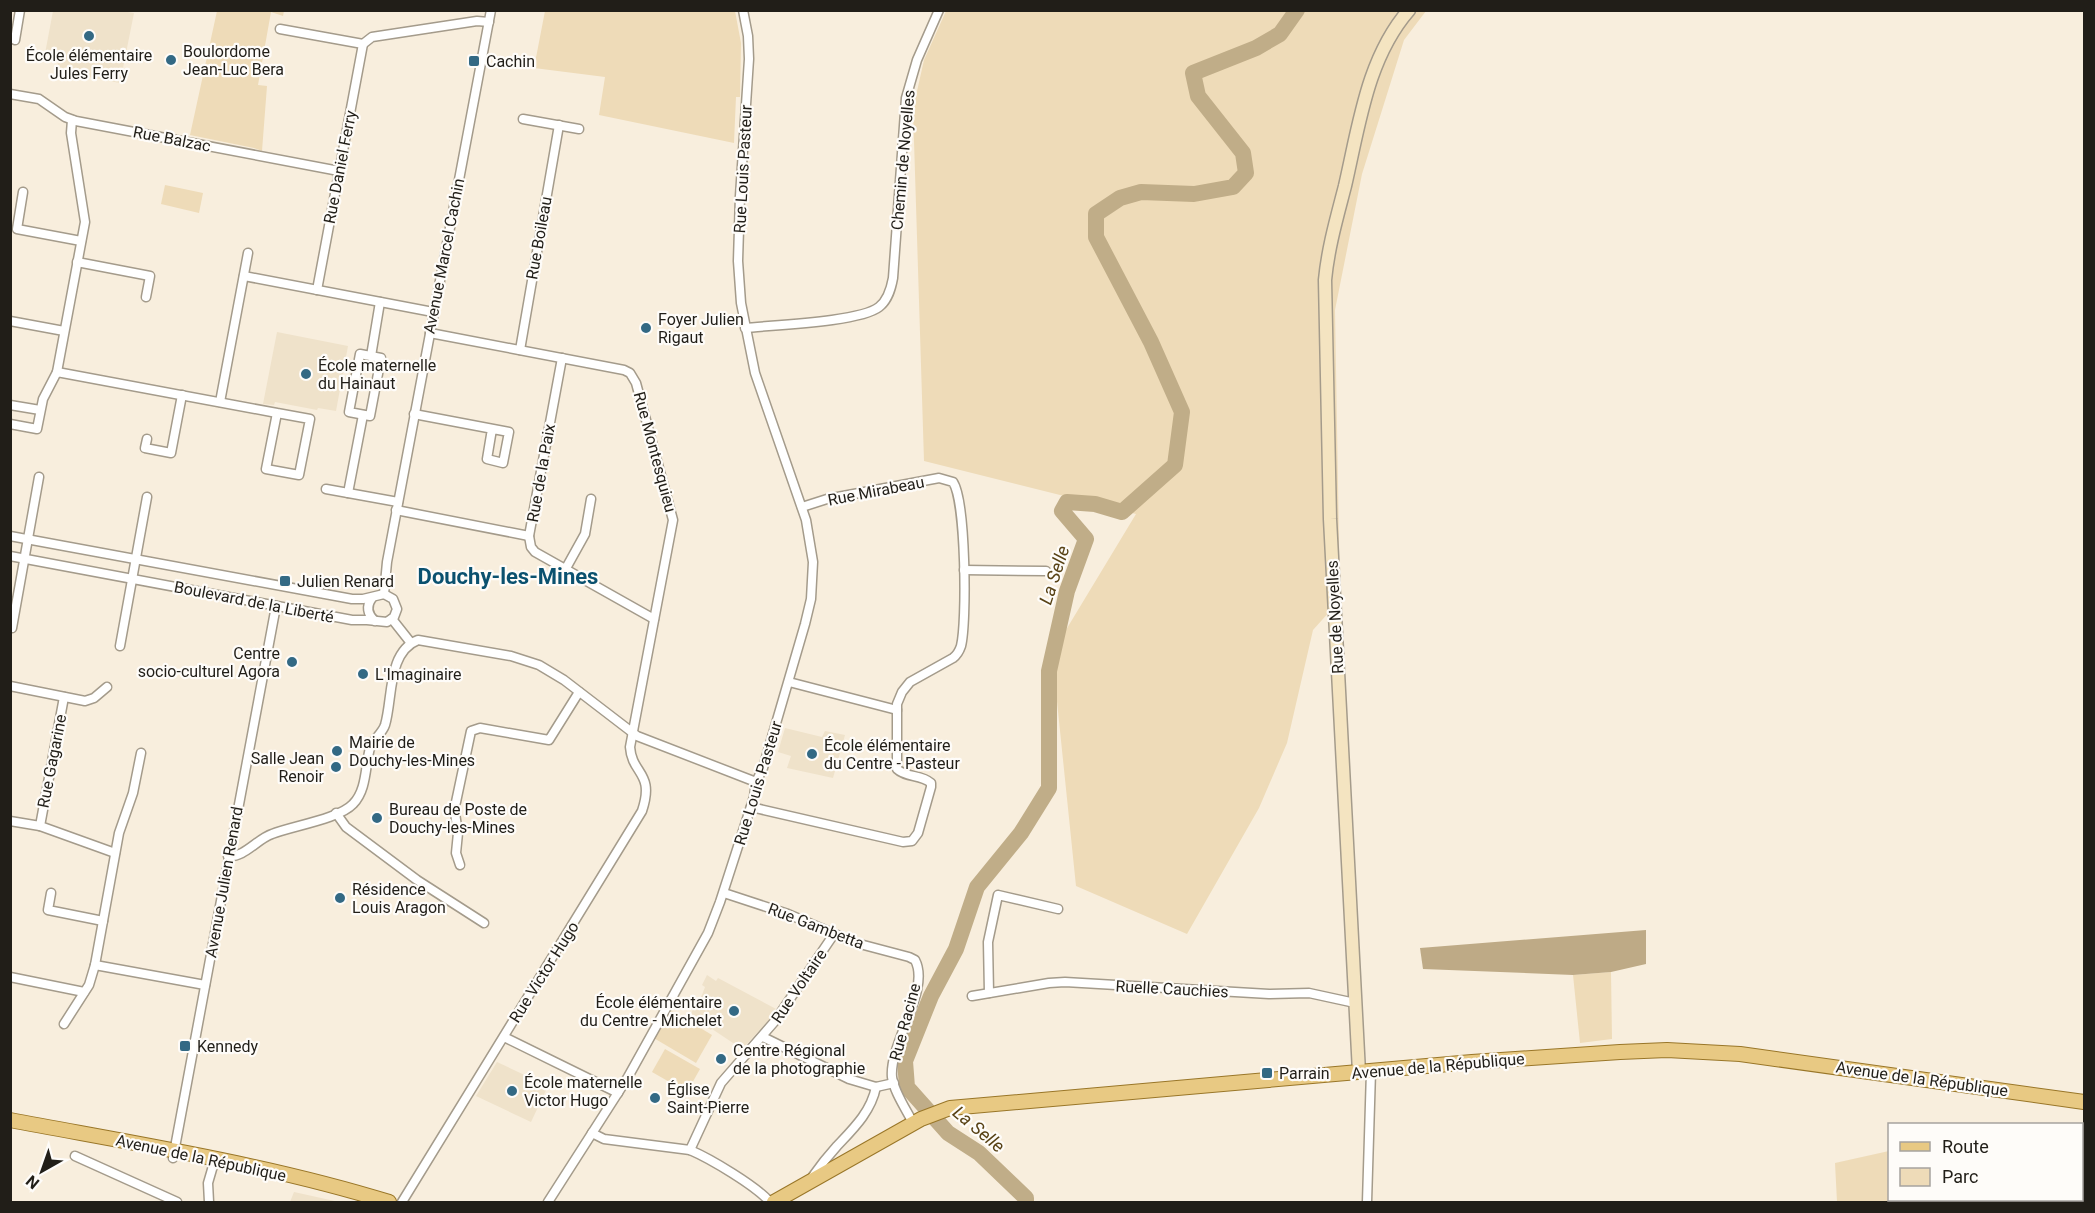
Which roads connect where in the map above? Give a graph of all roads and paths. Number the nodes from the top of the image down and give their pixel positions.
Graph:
1 (491, 10) edge
2 (743, 10) edge
3 (939, 10) edge
4 (1409, 10) edge
5 (16, 13) edge
6 (489, 22) junction
7 (280, 29) dead end
8 (15, 40) dead end
9 (363, 44) junction
10 (10, 94) edge
11 (523, 119) dead end
12 (72, 120) junction
13 (559, 125) junction
14 (579, 129) dead end
15 (339, 171) junction
16 (23, 192) dead end
17 (81, 241) junction
18 (248, 254) dead end
19 (77, 262) junction
20 (244, 276) junction
21 (317, 290) junction
22 (146, 297) dead end
23 (380, 302) junction
24 (433, 312) junction
25 (10, 321) edge
26 (745, 328) junction
27 (64, 331) junction
28 (430, 333) junction
29 (520, 350) junction
30 (371, 356) junction
31 (562, 358) junction
32 (57, 372) junction
33 (182, 395) junction
34 (220, 402) junction
35 (10, 405) edge
36 (40, 410) junction
37 (277, 413) junction
38 (414, 414) junction
39 (363, 415) junction
40 (10, 424) edge
41 (492, 429) dead end
42 (147, 440) dead end
43 (39, 477) dead end
44 (326, 489) dead end
45 (348, 493) junction
46 (147, 497) dead end
47 (591, 499) dead end
48 (397, 506) junction
49 (802, 507) junction
50 (10, 536) edge
51 (529, 536) junction
52 (28, 539) junction
53 (10, 556) edge
54 (24, 559) junction
55 (136, 559) junction
56 (565, 570) junction
57 (964, 570) junction
58 (1046, 571) dead end
59 (132, 579) junction
60 (384, 594) junction
61 (372, 598) junction
62 (276, 606) junction
63 (392, 619) junction
64 (654, 619) junction
65 (376, 621) junction
66 (12, 628) edge
67 (411, 643) junction
68 (120, 646) dead end
69 (789, 682) junction
70 (10, 687) edge
71 (107, 687) dead end
72 (579, 692) junction
73 (64, 697) junction
74 (897, 710) junction
75 (633, 733) junction
76 (141, 753) dead end
77 (756, 782) junction
78 (456, 802) dead end
79 (751, 807) junction
80 (336, 813) junction
81 (455, 813) dead end
82 (10, 820) edge
83 (40, 826) junction
84 (115, 853) junction
85 (228, 856) junction
86 (460, 865) dead end
87 (51, 893) dead end
88 (724, 893) junction
89 (1058, 909) dead end
90 (103, 921) junction
91 (484, 923) dead end
92 (834, 934) junction
93 (909, 957) joint
94 (95, 965) junction
95 (10, 977) edge
96 (205, 985) junction
97 (84, 992) junction
98 (989, 993) junction
99 (972, 996) dead end
100 (1355, 1003) junction
101 (64, 1024) dead end
102 (504, 1037) junction
103 (763, 1037) junction
104 (1365, 1072) junction
105 (894, 1083) junction
106 (876, 1087) junction
107 (618, 1093) junction
108 (2085, 1102) edge
109 (10, 1120) edge
110 (917, 1121) junction
111 (10, 1127) edge
112 (592, 1133) junction
113 (690, 1150) junction
114 (173, 1154) junction
115 (75, 1156) dead end
116 (214, 1162) junction
117 (809, 1182) junction
118 (208, 1201) edge
119 (177, 1203) edge
120 (217, 1203) edge
121 (363, 1203) edge
122 (389, 1203) edge
123 (402, 1203) edge
124 (548, 1203) edge
125 (772, 1203) edge
126 (1367, 1203) edge

1 - 6 street, Avenue Marcel Cachin
2 - 26 street, Rue Louis Pasteur
3 - 26 street, Chemin de Noyelles
4 - 100 street, Rue de Noyelles
5 - 8 street
6 - 9 street
6 - 24 street, Avenue Marcel Cachin
7 - 9 street
9 - 15 street, Rue Daniel Ferry
10 - 12 street, Rue Balzac
11 - 13 street
12 - 15 street, Rue Balzac
12 - 17 street
13 - 14 street
13 - 29 street, Rue Boileau
15 - 21 street, Rue Daniel Ferry
16 - 17 street
17 - 19 street
18 - 20 street
19 - 22 street
19 - 27 street
20 - 21 street
20 - 34 street
21 - 23 street
23 - 24 street
23 - 30 street
24 - 28 street, Avenue Marcel Cachin
25 - 27 street
26 - 49 street, Rue Louis Pasteur
27 - 32 street
28 - 29 street, Rue Montesquieu
28 - 38 street, Avenue Marcel Cachin
29 - 31 street, Rue Montesquieu
30 - 39 street
30 - 39 street
31 - 51 street, Rue de la Paix
31 - 64 street, Rue Montesquieu
32 - 33 street
32 - 36 street
33 - 34 street
33 - 42 street
34 - 37 street
35 - 36 street
36 - 40 street
37 - 37 street
38 - 41 street
38 - 48 street, Avenue Marcel Cachin
39 - 45 street
43 - 52 street
44 - 45 street
45 - 48 street
46 - 55 street
47 - 56 street
48 - 51 street
48 - 60 street, Avenue Marcel Cachin
49 - 57 street, Rue Mirabeau
49 - 69 street, Rue Louis Pasteur
50 - 52 street, Boulevard de la Liberté
51 - 56 street, Rue de la Paix
52 - 54 street
52 - 55 street, Boulevard de la Liberté
53 - 54 street, Boulevard de la Liberté
54 - 59 street, Boulevard de la Liberté
54 - 66 street
55 - 59 street
55 - 61 street, Boulevard de la Liberté
56 - 64 street, Rue de la Paix
57 - 58 street
57 - 74 street
59 - 62 street, Boulevard de la Liberté
59 - 68 street
60 - 61 street
60 - 63 street
61 - 65 street
62 - 65 street, Boulevard de la Liberté
62 - 85 street, Avenue Julien Renard
63 - 65 street
63 - 67 street
64 - 75 street, Rue Montesquieu
67 - 72 street
67 - 80 street
69 - 74 street
69 - 77 street, Rue Louis Pasteur
70 - 73 street, Rue Gagarine
71 - 73 street, Rue Gagarine
72 - 75 street
72 - 78 street
73 - 83 street, Rue Gagarine
74 - 79 street
75 - 77 street
75 - 102 street, Rue Victor Hugo
76 - 84 street
77 - 79 street, Rue Louis Pasteur
79 - 88 street, Rue Louis Pasteur
80 - 85 street
80 - 91 street
81 - 86 street
82 - 83 street, Rue Gagarine
83 - 84 street, Rue Gagarine
84 - 90 street
85 - 96 street, Avenue Julien Renard
87 - 90 street
88 - 92 street, Rue Gambetta
88 - 107 street, Rue Louis Pasteur
89 - 98 street
90 - 94 street
92 - 93 street, Rue Gambetta
92 - 103 street, Rue Voltaire
93 - 105 street, Rue Racine
94 - 96 street
94 - 97 street
95 - 97 street
96 - 114 street, Avenue Julien Renard
97 - 101 street
98 - 99 street, Ruelle Cauchies
98 - 100 street, Ruelle Cauchies
100 - 104 street, Rue de Noyelles
102 - 107 street
102 - 123 street, Rue Victor Hugo
103 - 106 street
103 - 113 street, Rue Voltaire
104 - 108 main road, Avenue de la République
104 - 110 main road, Avenue de la République
104 - 126 street
105 - 106 street
105 - 110 street, Rue Racine
106 - 117 street, Avenue de la République
107 - 112 street, Rue Louis Pasteur
109 - 114 main road, Avenue de la République
110 - 117 main road, Avenue de la République
111 - 114 main road, Avenue de la République
112 - 113 street
112 - 124 street, Rue Louis Pasteur
113 - 125 street
114 - 116 main road, Avenue de la République
115 - 119 street, Avenue de la République
116 - 118 street
116 - 121 main road, Avenue de la République
116 - 122 main road, Avenue de la République
117 - 125 main road, Avenue de la République
118 - 120 street

